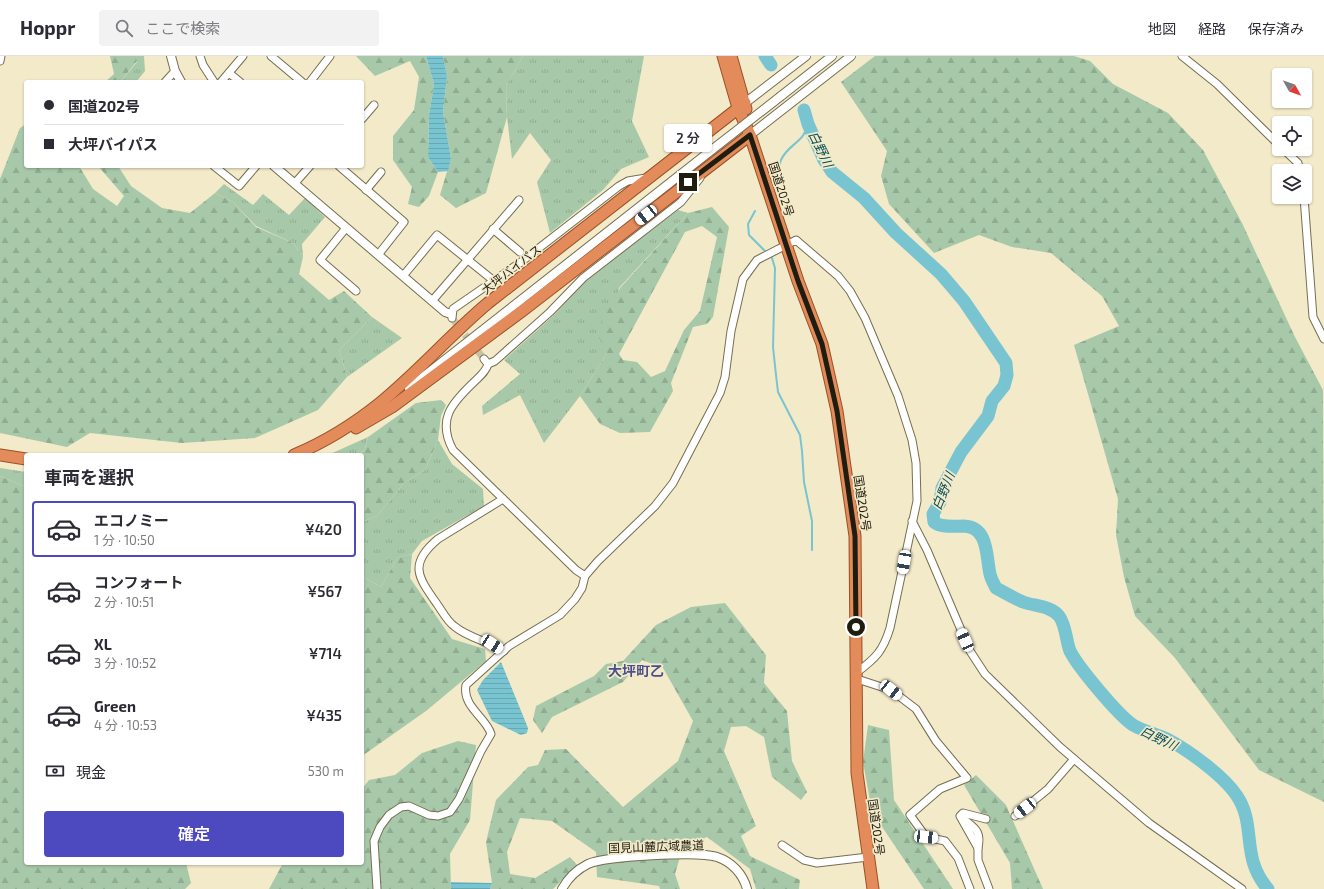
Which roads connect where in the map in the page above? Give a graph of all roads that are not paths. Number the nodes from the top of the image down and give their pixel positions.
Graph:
1 (1, 56) edge
2 (171, 56) edge
3 (200, 56) edge
4 (243, 56) edge
5 (271, 56) edge
6 (330, 56) edge
7 (723, 56) edge
8 (731, 56) edge
9 (806, 56) edge
10 (832, 56) edge
11 (851, 56) edge
12 (1182, 56) edge
13 (0, 61) edge
14 (175, 71) junction
15 (229, 73) junction
16 (167, 80) edge
17 (180, 80) edge
18 (213, 80) edge
19 (223, 80) edge
20 (238, 80) edge
21 (300, 80) edge
22 (312, 80) edge
23 (374, 105) dead end
24 (742, 105) junction
25 (364, 117) edge
26 (750, 135) junction
27 (1272, 138) edge
28 (1290, 156) edge
29 (1298, 164) edge
30 (710, 166) junction
31 (216, 168) edge
32 (254, 168) edge
33 (276, 168) edge
34 (308, 168) edge
35 (341, 168) edge
36 (381, 172) dead end
37 (649, 178) junction
38 (295, 183) junction
39 (366, 190) junction
40 (519, 200) dead end
41 (1305, 204) edge
42 (346, 228) junction
43 (493, 230) junction
44 (787, 245) junction
45 (520, 252) dead end
46 (378, 255) junction
47 (468, 259) junction
48 (403, 276) junction
49 (494, 281) junction
50 (356, 291) dead end
51 (432, 301) junction
52 (451, 316) joint
53 (1324, 339) edge
54 (324, 443) junction
55 (299, 453) edge
56 (300, 453) edge
57 (0, 455) edge
58 (24, 459) edge
59 (503, 499) junction
60 (912, 521) junction
61 (585, 576) junction
62 (504, 651) junction
63 (857, 676) junction
64 (1074, 759) junction
65 (1015, 816) dead end
66 (986, 819) dead end
67 (782, 845) dead end
68 (868, 857) junction
69 (377, 889) edge
70 (562, 889) edge
71 (747, 889) edge
72 (873, 889) edge
73 (970, 889) edge
74 (989, 889) edge
75 (1242, 889) edge

1 - 13 street
2 - 14 street
3 - 18 street
4 - 15 street
5 - 21 street
6 - 22 street
7 - 24 highway, 国道202号
8 - 24 highway, 国道202号
9 - 24 street
10 - 54 street, bridge
11 - 26 street
12 - 27 street
14 - 16 street
14 - 17 street
15 - 19 street
15 - 20 street
23 - 25 street
24 - 26 highway, 国道202号
24 - 37 highway, 大坪バイパス
26 - 30 highway, 大坪バイパス
26 - 44 highway, 国道202号
28 - 29 street
30 - 54 highway, 大坪バイパス
30 - 59 street
31 - 32 street
33 - 38 street
34 - 38 street
35 - 39 street
36 - 39 street
37 - 49 street
37 - 55 highway, 大坪バイパス
38 - 42 street
39 - 46 street
40 - 43 street
41 - 53 street
42 - 46 street
42 - 50 street
43 - 45 street
43 - 47 street
44 - 60 street
44 - 61 street
44 - 63 highway, 国道202号
46 - 48 street
47 - 48 street
47 - 49 street
47 - 51 street
48 - 51 street
49 - 52 street
51 - 52 street
54 - 56 highway, 大坪バイパス
57 - 58 highway
59 - 61 street
59 - 62 street
60 - 63 street
60 - 64 street
61 - 62 street
62 - 69 street
63 - 68 highway, 国道202号
63 - 73 street
64 - 65 street
64 - 75 street
66 - 74 street
67 - 68 street
68 - 72 highway, 国道202号
70 - 71 street, 国見山麓広域農道

